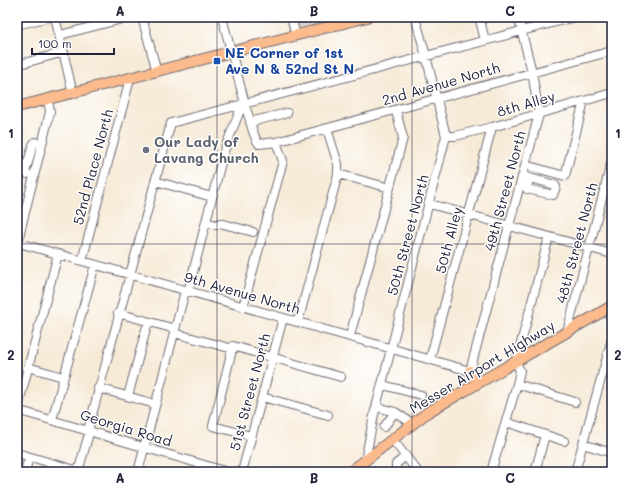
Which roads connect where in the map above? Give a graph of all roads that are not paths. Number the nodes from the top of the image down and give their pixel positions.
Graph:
1 (50, 17) edge
2 (55, 17) edge
3 (130, 17) edge
4 (222, 17) edge
5 (291, 17) edge
6 (367, 17) edge
7 (415, 17) edge
8 (479, 17) edge
9 (518, 17) edge
10 (575, 17) edge
11 (143, 21) dead end
12 (17, 25) edge
13 (522, 31) junction
14 (60, 35) junction
15 (296, 36) junction
16 (485, 40) junction
17 (612, 51) edge
18 (64, 52) junction
19 (231, 53) junction
20 (426, 56) junction
21 (17, 65) edge
22 (157, 72) junction
23 (532, 72) junction
24 (130, 79) junction
25 (612, 93) edge
26 (73, 94) junction
27 (48, 100) junction
28 (436, 100) junction
29 (584, 101) junction
30 (243, 104) junction
31 (17, 107) edge
32 (396, 111) junction
33 (287, 113) dead end
34 (539, 114) junction
35 (250, 122) junction
36 (492, 127) junction
37 (327, 129) junction
38 (446, 136) junction
39 (276, 142) junction
40 (42, 144) junction
41 (17, 151) edge
42 (612, 160) edge
43 (525, 165) junction
44 (25, 173) junction
45 (338, 174) junction
46 (34, 177) junction
47 (155, 181) junction
48 (390, 188) junction
49 (212, 197) junction
50 (430, 204) junction
51 (469, 214) junction
52 (206, 222) junction
53 (510, 226) junction
54 (18, 232) edge
55 (253, 232) dead end
56 (549, 237) junction
57 (19, 243) junction
58 (590, 248) junction
59 (17, 252) edge
60 (58, 254) junction
61 (612, 254) edge
62 (82, 261) junction
63 (95, 265) junction
64 (129, 275) junction
65 (187, 291) junction
66 (612, 306) edge
67 (244, 307) junction
68 (118, 313) junction
69 (283, 318) junction
70 (148, 322) junction
71 (298, 322) junction
72 (175, 331) junction
73 (567, 332) junction
74 (350, 336) junction
75 (612, 339) edge
76 (392, 348) junction
77 (233, 349) junction
78 (272, 357) junction
79 (430, 359) junction
80 (516, 362) junction
81 (28, 367) junction
82 (470, 371) junction
83 (63, 377) junction
84 (341, 377) dead end
85 (21, 378) edge
86 (477, 383) junction
87 (517, 384) junction
88 (383, 385) junction
89 (98, 388) junction
90 (421, 395) dead end
91 (128, 396) junction
92 (262, 397) junction
93 (575, 402) dead end
94 (155, 404) junction
95 (377, 407) junction
96 (17, 410) edge
97 (395, 412) junction
98 (328, 415) dead end
99 (52, 420) junction
100 (506, 422) junction
101 (413, 424) junction
102 (384, 427) dead end
103 (89, 430) junction
104 (545, 435) junction
105 (251, 436) junction
106 (392, 440) junction
107 (564, 440) dead end
108 (583, 444) junction
109 (145, 447) junction
110 (17, 453) edge
111 (612, 453) edge
112 (406, 456) junction
113 (29, 457) junction
114 (365, 461) junction
115 (25, 472) edge
116 (79, 472) edge
117 (138, 472) edge
118 (228, 472) edge
119 (242, 472) edge
120 (350, 472) edge
121 (396, 472) edge
122 (418, 472) edge
123 (491, 472) edge
124 (535, 472) edge
125 (575, 472) edge

1 - 12 street
2 - 14 street
3 - 14 street
4 - 19 street
5 - 15 street
6 - 15 main road
7 - 20 street, 50th Street North
8 - 16 street
9 - 13 street, 49th Street North
10 - 13 street
11 - 22 street
13 - 16 street
13 - 23 street, 49th Street North
14 - 18 street
15 - 19 main road
16 - 20 street
17 - 23 street, 2nd Avenue North
18 - 21 street
18 - 26 street
19 - 22 main road
19 - 30 street
20 - 28 street, 50th Street North
20 - 30 street
22 - 24 main road
23 - 28 street, 2nd Avenue North
23 - 34 street, 49th Street North
24 - 26 main road
24 - 62 street, 52nd Place North
25 - 29 street, 8th Alley
26 - 27 main road
27 - 31 main road
27 - 40 street
28 - 32 street, 2nd Avenue North
28 - 38 street, 50th Street North
29 - 34 street, 8th Alley
29 - 43 street
30 - 35 street
30 - 47 street
30 - 49 street
32 - 37 street, 2nd Avenue North
32 - 48 street
33 - 35 street
34 - 36 street, 8th Alley
34 - 43 street, 49th Street North
35 - 39 street, 2nd Avenue North
36 - 38 street, 8th Alley
36 - 51 street, 50th Alley
37 - 39 street, 2nd Avenue North
37 - 45 street
38 - 50 street, 50th Street North
39 - 67 street
40 - 44 street
40 - 46 street
41 - 44 street
42 - 58 street, 48th Street North
43 - 53 street, 49th Street North
44 - 46 street
45 - 48 street
45 - 71 street
46 - 54 street
47 - 49 street
47 - 64 street
48 - 74 street
49 - 52 street
50 - 51 street
50 - 76 street, 50th Street North
51 - 53 street
51 - 79 street, 50th Alley
52 - 55 street
52 - 65 street
53 - 56 street
53 - 82 street, 49th Street North
54 - 57 street
56 - 58 street
56 - 80 street
57 - 59 street
57 - 60 street, 9th Avenue North
58 - 61 street
58 - 73 street, 48th Street North
60 - 62 street, 9th Avenue North
60 - 81 street
62 - 63 street, 9th Avenue North
63 - 64 street, 9th Avenue North
63 - 83 street
64 - 65 street, 9th Avenue North
64 - 68 street
65 - 67 street, 9th Avenue North
65 - 72 street
66 - 73 main road, Messer Airport Highway
67 - 69 street, 9th Avenue North
68 - 70 street
68 - 89 street
69 - 71 street, 9th Avenue North
69 - 78 street, 51st Street North
70 - 72 street
70 - 91 street
71 - 74 street, 9th Avenue North
72 - 77 street
72 - 94 street
73 - 80 main road, Messer Airport Highway
74 - 76 street, 9th Avenue North
75 - 108 street
76 - 79 street, 9th Avenue North
76 - 88 street, 50th Street North
77 - 78 street
77 - 105 street
78 - 84 street
78 - 92 street, 51st Street North
79 - 82 street, 9th Avenue North
80 - 86 main road, Messer Airport Highway
80 - 87 street
81 - 83 street
81 - 85 street
82 - 86 main road
83 - 99 street
85 - 96 street
86 - 101 main road, Messer Airport Highway
87 - 93 street
87 - 100 street
88 - 90 street
88 - 95 street, 50th Street North
89 - 91 street
89 - 103 street
91 - 94 street
92 - 98 street
92 - 105 street, 51st Street North
94 - 109 street
95 - 97 street
95 - 114 street, 50th Street North
96 - 99 street, Georgia Road
97 - 101 street
97 - 102 street
99 - 103 street, Georgia Road
100 - 104 street
100 - 123 street
101 - 106 main road, Messer Airport Highway
103 - 109 street, Georgia Road
103 - 116 street
104 - 107 street
104 - 124 street
105 - 119 street, 51st Street North
106 - 112 street
106 - 114 main road, Messer Airport Highway
108 - 111 street
108 - 125 street
109 - 117 street
109 - 118 street, Georgia Road
110 - 113 street
112 - 121 street
112 - 122 street
113 - 115 street
113 - 116 street
114 - 120 main road, Messer Airport Highway

